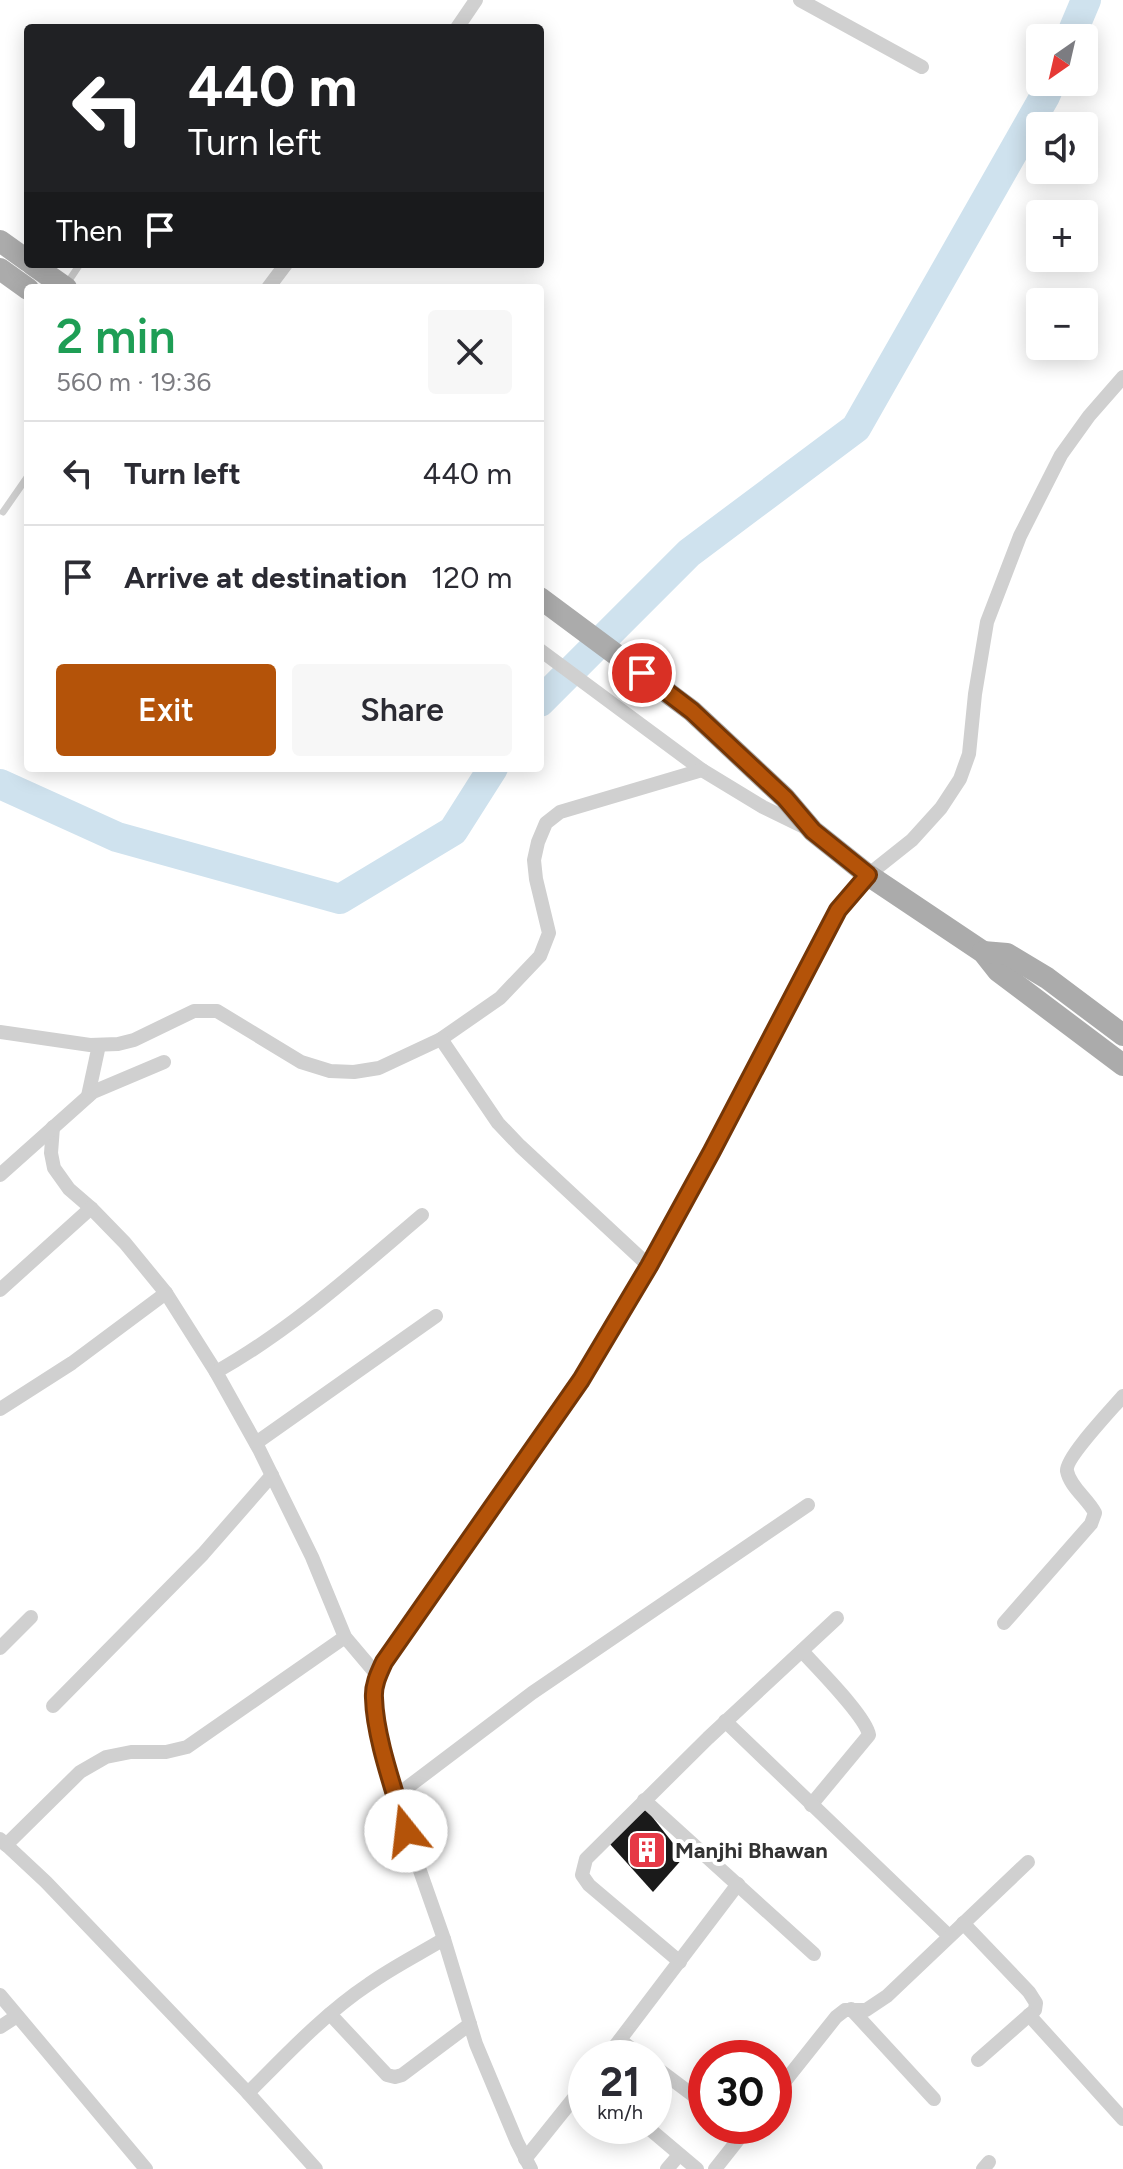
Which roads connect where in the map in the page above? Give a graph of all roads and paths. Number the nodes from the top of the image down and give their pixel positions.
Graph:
1 (476, 0) edge
2 (800, 0) edge
3 (460, 24) edge
4 (922, 67) dead end
5 (0, 241) edge
6 (24, 259) edge
7 (37, 268) edge
8 (0, 269) edge
9 (61, 284) edge
10 (24, 286) edge
11 (1123, 377) edge
12 (24, 482) edge
13 (3, 512) dead end
14 (544, 601) edge
15 (544, 653) edge
16 (702, 770) junction
17 (813, 831) junction
18 (868, 875) junction
19 (983, 952) junction
20 (0, 1032) edge
21 (1123, 1035) edge
22 (441, 1039) junction
23 (99, 1045) junction
24 (164, 1062) dead end
25 (1123, 1065) edge
26 (88, 1096) junction
27 (53, 1127) junction
28 (0, 1175) edge
29 (91, 1208) junction
30 (422, 1215) dead end
31 (649, 1266) junction
32 (0, 1290) edge
33 (166, 1293) junction
34 (436, 1316) dead end
35 (216, 1372) junction
36 (1123, 1396) edge
37 (0, 1408) edge
38 (256, 1443) junction
39 (272, 1475) junction
40 (808, 1505) dead end
41 (31, 1617) dead end
42 (837, 1618) dead end
43 (1004, 1623) dead end
44 (345, 1637) junction
45 (0, 1648) edge
46 (802, 1651) junction
47 (378, 1676) junction
48 (53, 1706) dead end
49 (725, 1721) junction
50 (396, 1796) junction
51 (644, 1800) junction
52 (811, 1805) junction
53 (3, 1842) edge
54 (1028, 1862) dead end
55 (738, 1884) junction
56 (963, 1923) junction
57 (949, 1936) junction
58 (444, 1939) junction
59 (814, 1954) dead end
60 (680, 1962) junction
61 (0, 1995) edge
62 (851, 2009) junction
63 (330, 2014) junction
64 (1029, 2015) junction
65 (17, 2016) junction
66 (470, 2024) junction
67 (0, 2027) edge
68 (620, 2040) edge
69 (978, 2060) dead end
70 (792, 2072) edge
71 (248, 2093) junction
72 (934, 2099) dead end
73 (568, 2108) edge
74 (1123, 2119) edge
75 (666, 2144) edge
76 (735, 2144) edge
77 (679, 2155) junction
78 (528, 2164) edge
79 (146, 2169) edge
80 (316, 2169) edge
81 (667, 2169) edge
82 (697, 2169) edge
83 (715, 2169) edge

1 - 3 street
2 - 4 street
5 - 6 main road
7 - 9 main road
8 - 10 main road
11 - 18 street
12 - 13 lane
14 - 17 main road
15 - 16 street
16 - 17 street
16 - 22 street
17 - 18 main road
18 - 19 main road
18 - 31 street
19 - 21 main road
19 - 25 main road
20 - 23 street
22 - 23 street
22 - 31 street
23 - 26 street
24 - 26 street
26 - 27 street
27 - 28 street
27 - 29 street
29 - 32 street
29 - 33 street
30 - 35 street
31 - 47 street
33 - 35 street
33 - 37 street
34 - 38 street
35 - 38 street
36 - 43 street
38 - 39 street
39 - 44 street
39 - 48 street
40 - 50 street
41 - 45 street
42 - 46 street
44 - 47 street
44 - 53 street
46 - 49 street
46 - 52 street
47 - 50 street
49 - 51 street
49 - 52 street
50 - 58 street
51 - 55 street
51 - 60 street
52 - 57 street
53 - 71 street
54 - 56 street
55 - 59 street
55 - 60 street
56 - 57 street
56 - 64 street
57 - 62 street
58 - 63 street
58 - 66 street
60 - 68 street
61 - 65 street
62 - 70 street
62 - 72 street
63 - 66 street
63 - 71 street
64 - 69 street
64 - 74 street
65 - 67 street
65 - 79 street
66 - 78 street
71 - 80 street
73 - 78 street
75 - 77 street
76 - 83 street
77 - 81 street
77 - 82 street

